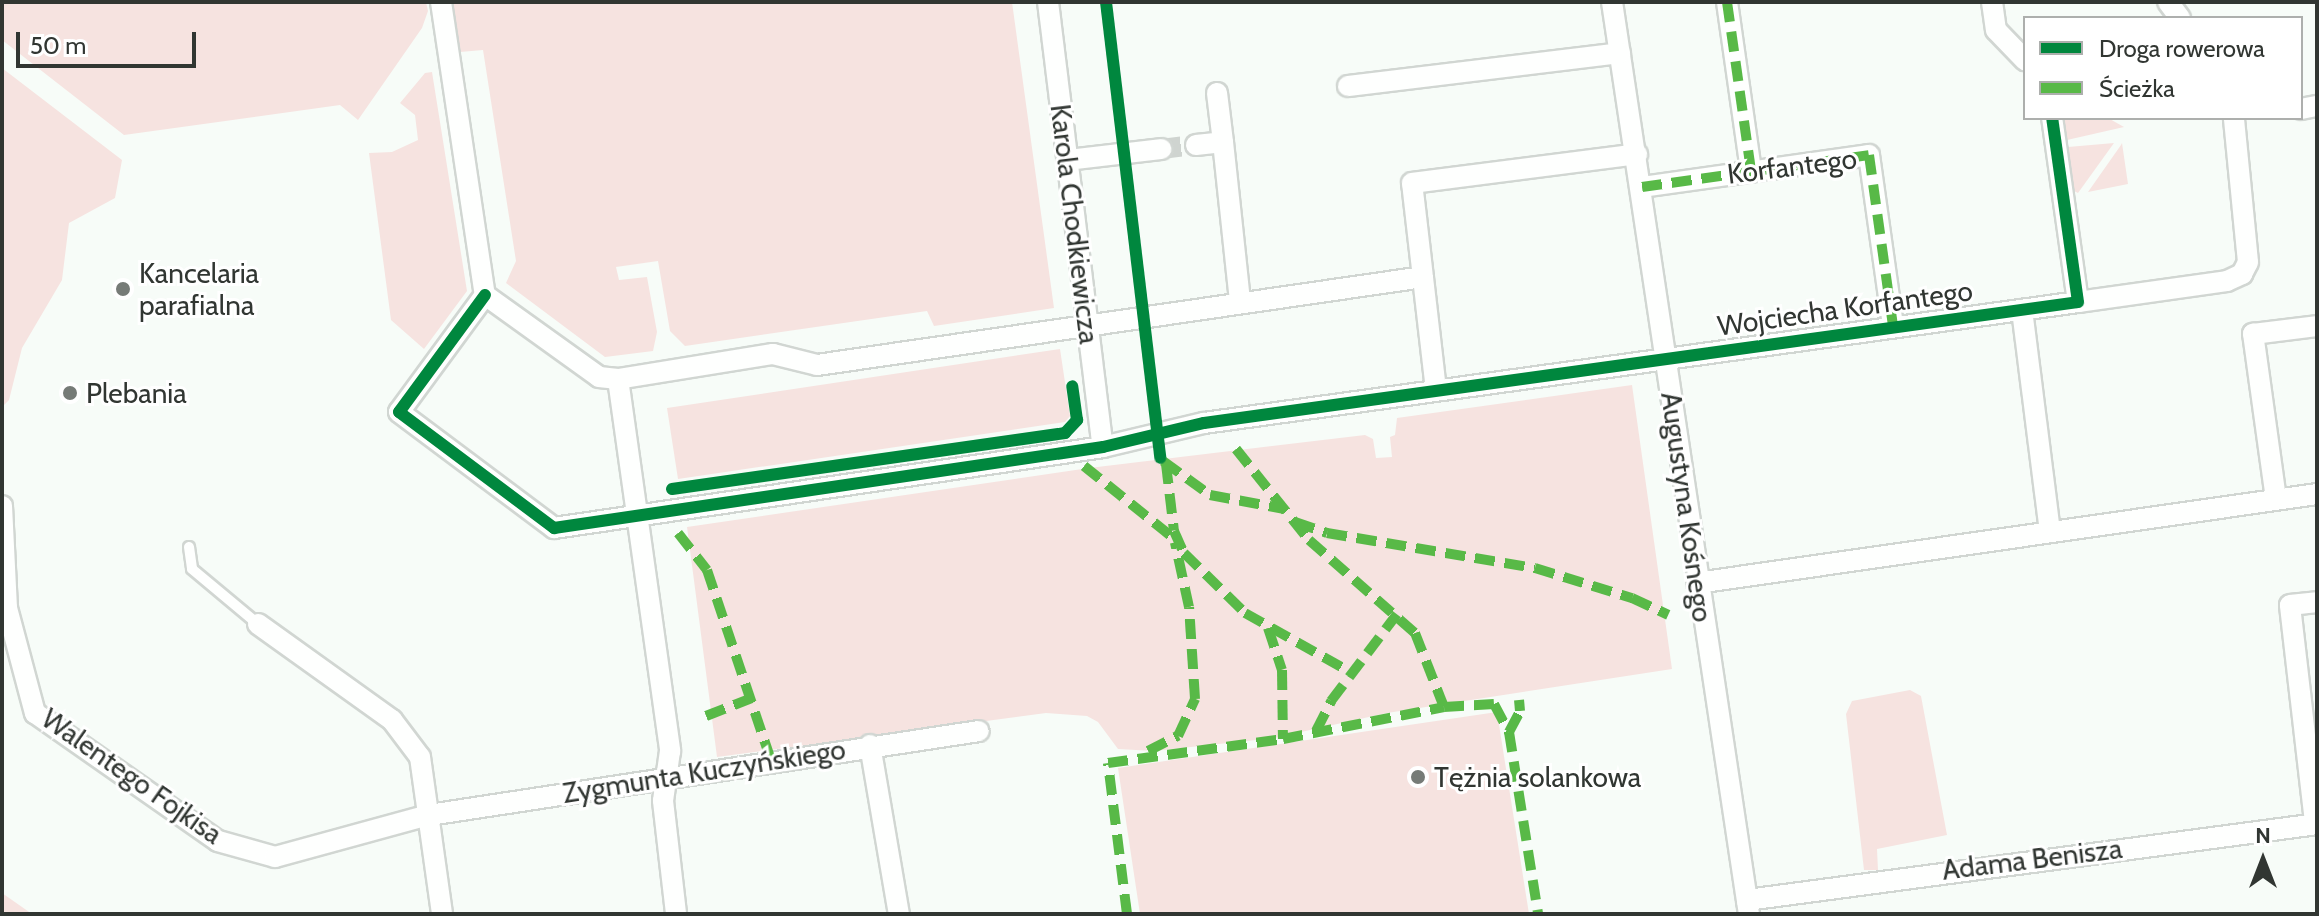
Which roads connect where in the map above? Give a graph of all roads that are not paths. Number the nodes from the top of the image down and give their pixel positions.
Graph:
1 (441, 2) edge
2 (1048, 2) edge
3 (1612, 2) edge
4 (1727, 2) edge
5 (1992, 2) edge
6 (1620, 53) junction
7 (2023, 58) edge
8 (1348, 86) dead end
9 (1217, 93) dead end
10 (2052, 120) edge
11 (2234, 120) edge
12 (1223, 142) junction
13 (1196, 145) tunnel mouth
14 (1161, 149) tunnel mouth
15 (1637, 154) junction
16 (1068, 160) junction
17 (1751, 170) junction
18 (1642, 187) junction
19 (1423, 277) junction
20 (485, 295) junction
21 (1240, 302) junction
22 (2078, 302) junction
23 (2022, 310) junction
24 (1088, 324) junction
25 (1893, 325) junction
26 (2317, 326) edge
27 (1665, 356) junction
28 (618, 379) junction
29 (1436, 390) junction
30 (1103, 447) junction
31 (2317, 494) edge
32 (2276, 499) junction
33 (2, 506) edge
34 (638, 515) junction
35 (2050, 531) junction
36 (189, 547) dead end
37 (1697, 583) junction
38 (2317, 602) edge
39 (258, 624) joint
40 (979, 731) dead end
41 (870, 745) junction
42 (667, 776) junction
43 (429, 815) junction
44 (2316, 823) edge
45 (1748, 907) edge
46 (442, 914) edge
47 (676, 914) edge
48 (899, 914) edge

1 - 20 street
2 - 16 street, Karola Chodkiewicza
3 - 6 street, Augustyna Kośnego
4 - 17 street
5 - 7 street
6 - 8 street
6 - 15 street, Augustyna Kośnego
9 - 12 street
10 - 22 street
11 - 22 street, Wojciecha Korfantego
12 - 13 street
12 - 21 street
14 - 16 street
15 - 18 street, Augustyna Kośnego
15 - 19 street
16 - 24 street, Karola Chodkiewicza
17 - 18 street, Korfantego
17 - 25 street, Korfantego
18 - 27 street, Augustyna Kośnego
19 - 21 street
19 - 29 street
20 - 28 street
20 - 34 street, Wojciecha Korfantego
21 - 24 street
22 - 23 street, Wojciecha Korfantego
23 - 25 street, Wojciecha Korfantego
23 - 35 street
24 - 28 street
24 - 30 street, Karola Chodkiewicza
25 - 27 street, Wojciecha Korfantego
26 - 32 street
27 - 29 street, Wojciecha Korfantego
27 - 37 street, Augustyna Kośnego
28 - 34 street
29 - 30 street, Wojciecha Korfantego
30 - 34 street, Wojciecha Korfantego
31 - 32 street
32 - 35 street
33 - 43 street, Walentego Fojkisa
34 - 42 street
35 - 37 street
36 - 39 lane
37 - 45 street, Augustyna Kośnego
38 - 44 street
39 - 43 street
40 - 41 street, Zygmunta Kuczyńskiego
41 - 42 street, Zygmunta Kuczyńskiego
41 - 48 street
42 - 43 street, Zygmunta Kuczyńskiego
42 - 47 street
43 - 46 street
44 - 45 street, Adama Benisza

